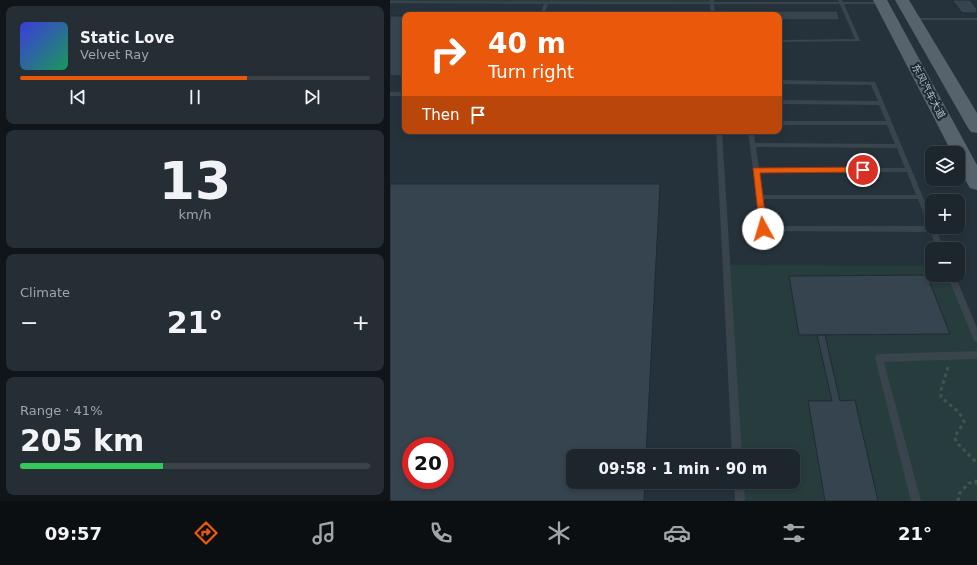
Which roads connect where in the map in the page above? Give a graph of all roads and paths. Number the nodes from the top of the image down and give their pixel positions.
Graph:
1 (902, 0) edge
2 (841, 1) edge
3 (881, 1) edge
4 (390, 2) edge
5 (712, 2) edge
6 (546, 3) junction
7 (543, 12) edge
8 (713, 12) edge
9 (913, 19) junction
10 (977, 19) edge
11 (782, 41) edge
12 (782, 82) edge
13 (390, 94) edge
14 (402, 94) edge
15 (782, 102) edge
16 (881, 103) junction
17 (782, 123) edge
18 (889, 123) junction
19 (977, 128) edge
20 (719, 134) edge
21 (751, 134) edge
22 (753, 145) junction
23 (899, 146) junction
24 (756, 170) junction
25 (909, 170) junction
26 (977, 183) edge
27 (759, 197) junction
28 (920, 197) junction
29 (925, 210) edge
30 (925, 228) edge
31 (955, 282) edge
32 (977, 338) edge
33 (977, 355) edge
34 (945, 356) junction
35 (737, 449) edge
36 (977, 463) edge
37 (976, 482) edge
38 (739, 489) edge
39 (740, 501) edge
40 (916, 501) edge
41 (958, 501) edge

1 - 9 main road, 东风汽车大道
2 - 3 lane
2 - 5 lane
2 - 11 lane
3 - 26 main road, 东风汽车大道
4 - 6 lane
5 - 6 lane
5 - 8 lane
6 - 7 lane
9 - 10 lane
9 - 19 main road, 东风汽车大道
12 - 16 lane
13 - 14 lane
15 - 16 lane
16 - 18 lane
17 - 18 lane
18 - 23 lane
20 - 35 lane
21 - 22 lane
22 - 23 lane
22 - 24 lane
23 - 25 lane
24 - 25 lane
24 - 27 lane
25 - 28 lane
27 - 28 lane
27 - 30 lane
28 - 29 lane
31 - 32 lane
33 - 34 lane
34 - 36 path
34 - 40 lane
37 - 41 path
38 - 39 lane

